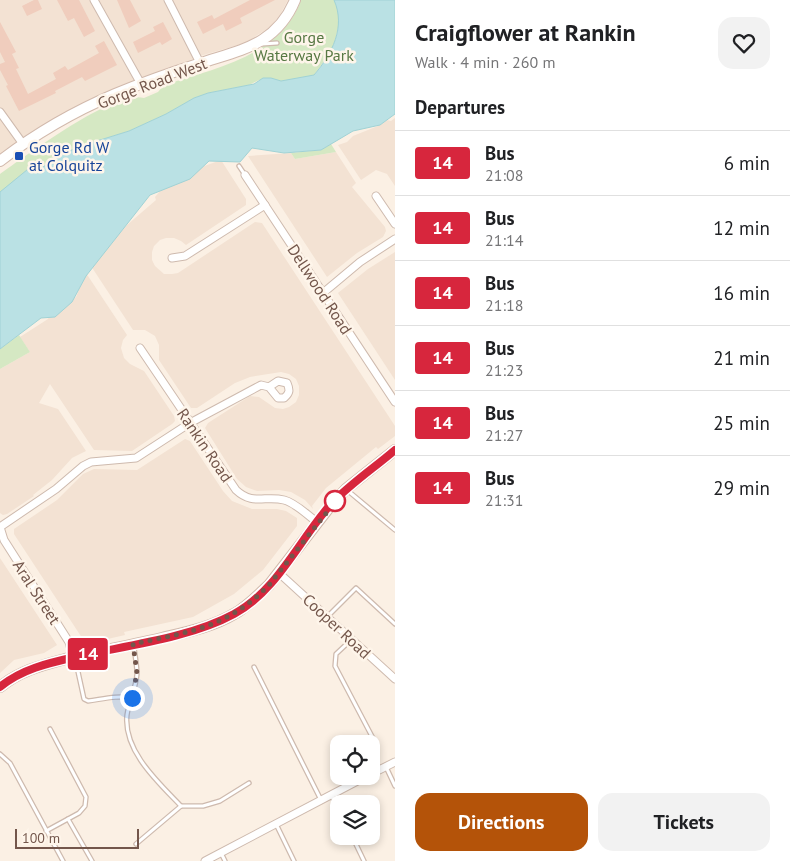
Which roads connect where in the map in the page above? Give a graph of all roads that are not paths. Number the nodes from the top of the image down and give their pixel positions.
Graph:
1 (94, 0) edge
2 (168, 0) edge
3 (295, 0) edge
4 (277, 43) dead end
5 (257, 44) junction
6 (200, 63) junction
7 (141, 84) junction
8 (0, 112) edge
9 (23, 144) junction
10 (0, 161) edge
11 (240, 166) dead end
12 (245, 175) joint
13 (376, 196) dead end
14 (264, 204) junction
15 (395, 224) edge
16 (395, 239) edge
17 (172, 258) dead end
18 (323, 293) junction
19 (140, 348) dead end
20 (269, 387) dead end
21 (395, 402) edge
22 (190, 423) junction
23 (395, 450) edge
24 (346, 489) junction
25 (317, 522) junction
26 (0, 527) edge
27 (395, 530) edge
28 (279, 573) junction
29 (327, 617) junction
30 (395, 624) edge
31 (352, 639) junction
32 (133, 644) junction
33 (74, 657) junction
34 (254, 667) dead end
35 (395, 679) edge
36 (0, 687) edge
37 (132, 698) junction
38 (50, 729) dead end
39 (371, 735) edge
40 (0, 754) edge
41 (395, 762) edge
42 (386, 767) junction
43 (380, 770) edge
44 (249, 783) dead end
45 (349, 785) edge
46 (395, 786) edge
47 (331, 794) joint
48 (322, 800) junction
49 (181, 806) junction
50 (68, 818) junction
51 (275, 823) junction
52 (46, 831) junction
53 (136, 844) dead end
54 (356, 845) edge
55 (220, 853) junction
56 (63, 861) edge
57 (92, 861) edge
58 (206, 861) edge
59 (225, 861) edge
60 (294, 861) edge
61 (364, 861) edge

1 - 7 street
2 - 6 street
3 - 5 main road, Gorge Road West
4 - 5 lane
5 - 6 main road, Gorge Road West
6 - 7 main road, Gorge Road West
7 - 9 main road, Gorge Road West
8 - 9 street
9 - 10 main road, Gorge Road West
11 - 12 lane
12 - 14 street, Dellwood Road
13 - 15 street
14 - 17 street
14 - 18 street, Dellwood Road
16 - 18 street
18 - 21 street, Dellwood Road
19 - 22 street, Rankin Road
20 - 22 street
22 - 25 street, Rankin Road
22 - 26 street
23 - 24 main road
24 - 25 main road
24 - 27 lane
25 - 28 main road
26 - 33 street, Aral Street
28 - 29 street, Cooper Road
28 - 32 main road
29 - 30 lane
29 - 31 street, Cooper Road
31 - 35 street, Cooper Road
31 - 39 lane
32 - 33 main road
32 - 37 lane
33 - 36 main road
33 - 37 lane
34 - 48 lane
37 - 49 lane
38 - 50 lane
40 - 52 lane
41 - 42 street
42 - 43 street
42 - 46 lane
44 - 49 lane
45 - 47 street
47 - 48 street
48 - 51 street
49 - 53 lane
50 - 52 lane
50 - 57 lane
51 - 55 street
51 - 60 lane
52 - 56 lane
54 - 61 lane
55 - 58 street
55 - 59 lane

